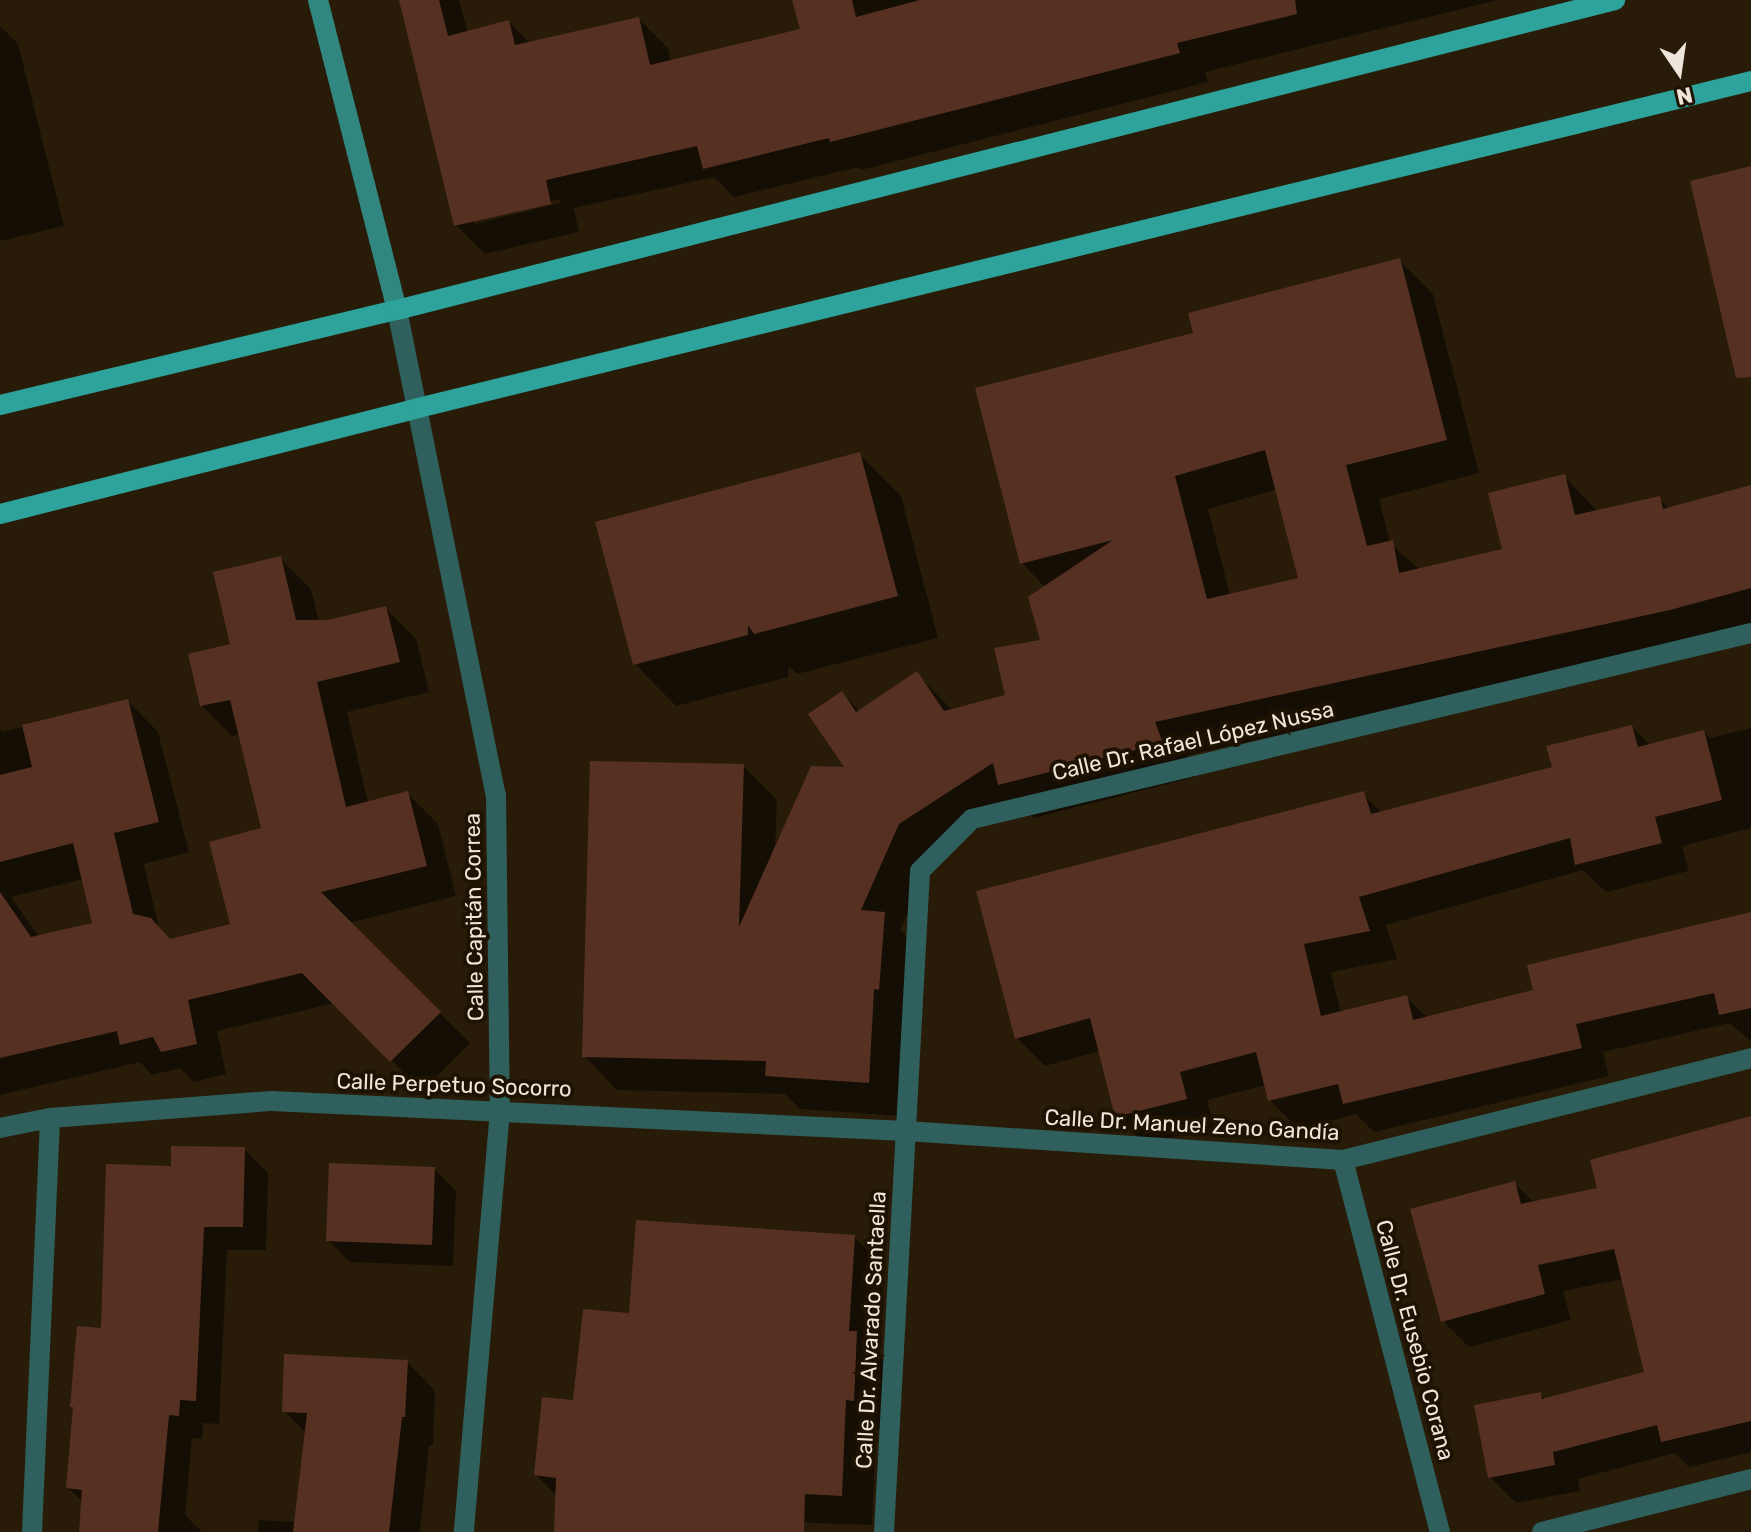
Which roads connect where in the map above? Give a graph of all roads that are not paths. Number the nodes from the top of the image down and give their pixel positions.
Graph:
1 (318, 0) edge
2 (1615, 0) edge
3 (1751, 81) edge
4 (397, 310) junction
5 (0, 405) edge
6 (418, 408) junction
7 (0, 514) edge
8 (1751, 633) edge
9 (1751, 1058) edge
10 (500, 1110) junction
11 (50, 1118) junction
12 (0, 1128) edge
13 (906, 1131) junction
14 (1343, 1160) junction
15 (1751, 1479) edge
16 (32, 1532) edge
17 (464, 1532) edge
18 (884, 1532) edge
19 (1440, 1532) edge
20 (1542, 1532) edge

1 - 4 street
2 - 4 main road
3 - 6 main road
4 - 5 main road
4 - 6 street, Calle Capitán Correa
6 - 7 main road
6 - 10 street, Calle Capitán Correa
8 - 13 street, Calle Dr. Rafael López Nussa
9 - 14 street, Calle Dr. Manuel Zeno Gandía
10 - 11 street, Calle Perpetuo Socorro
10 - 13 street, Calle Perpetuo Socorro
10 - 17 street, Calle Capitán Correa
11 - 12 street, Calle Perpetuo Socorro
11 - 16 street
13 - 14 street, Calle Dr. Manuel Zeno Gandía
13 - 18 street, Calle Dr. Alvarado Santaella
14 - 19 street, Calle Dr. Eusebio Corana
15 - 20 street

